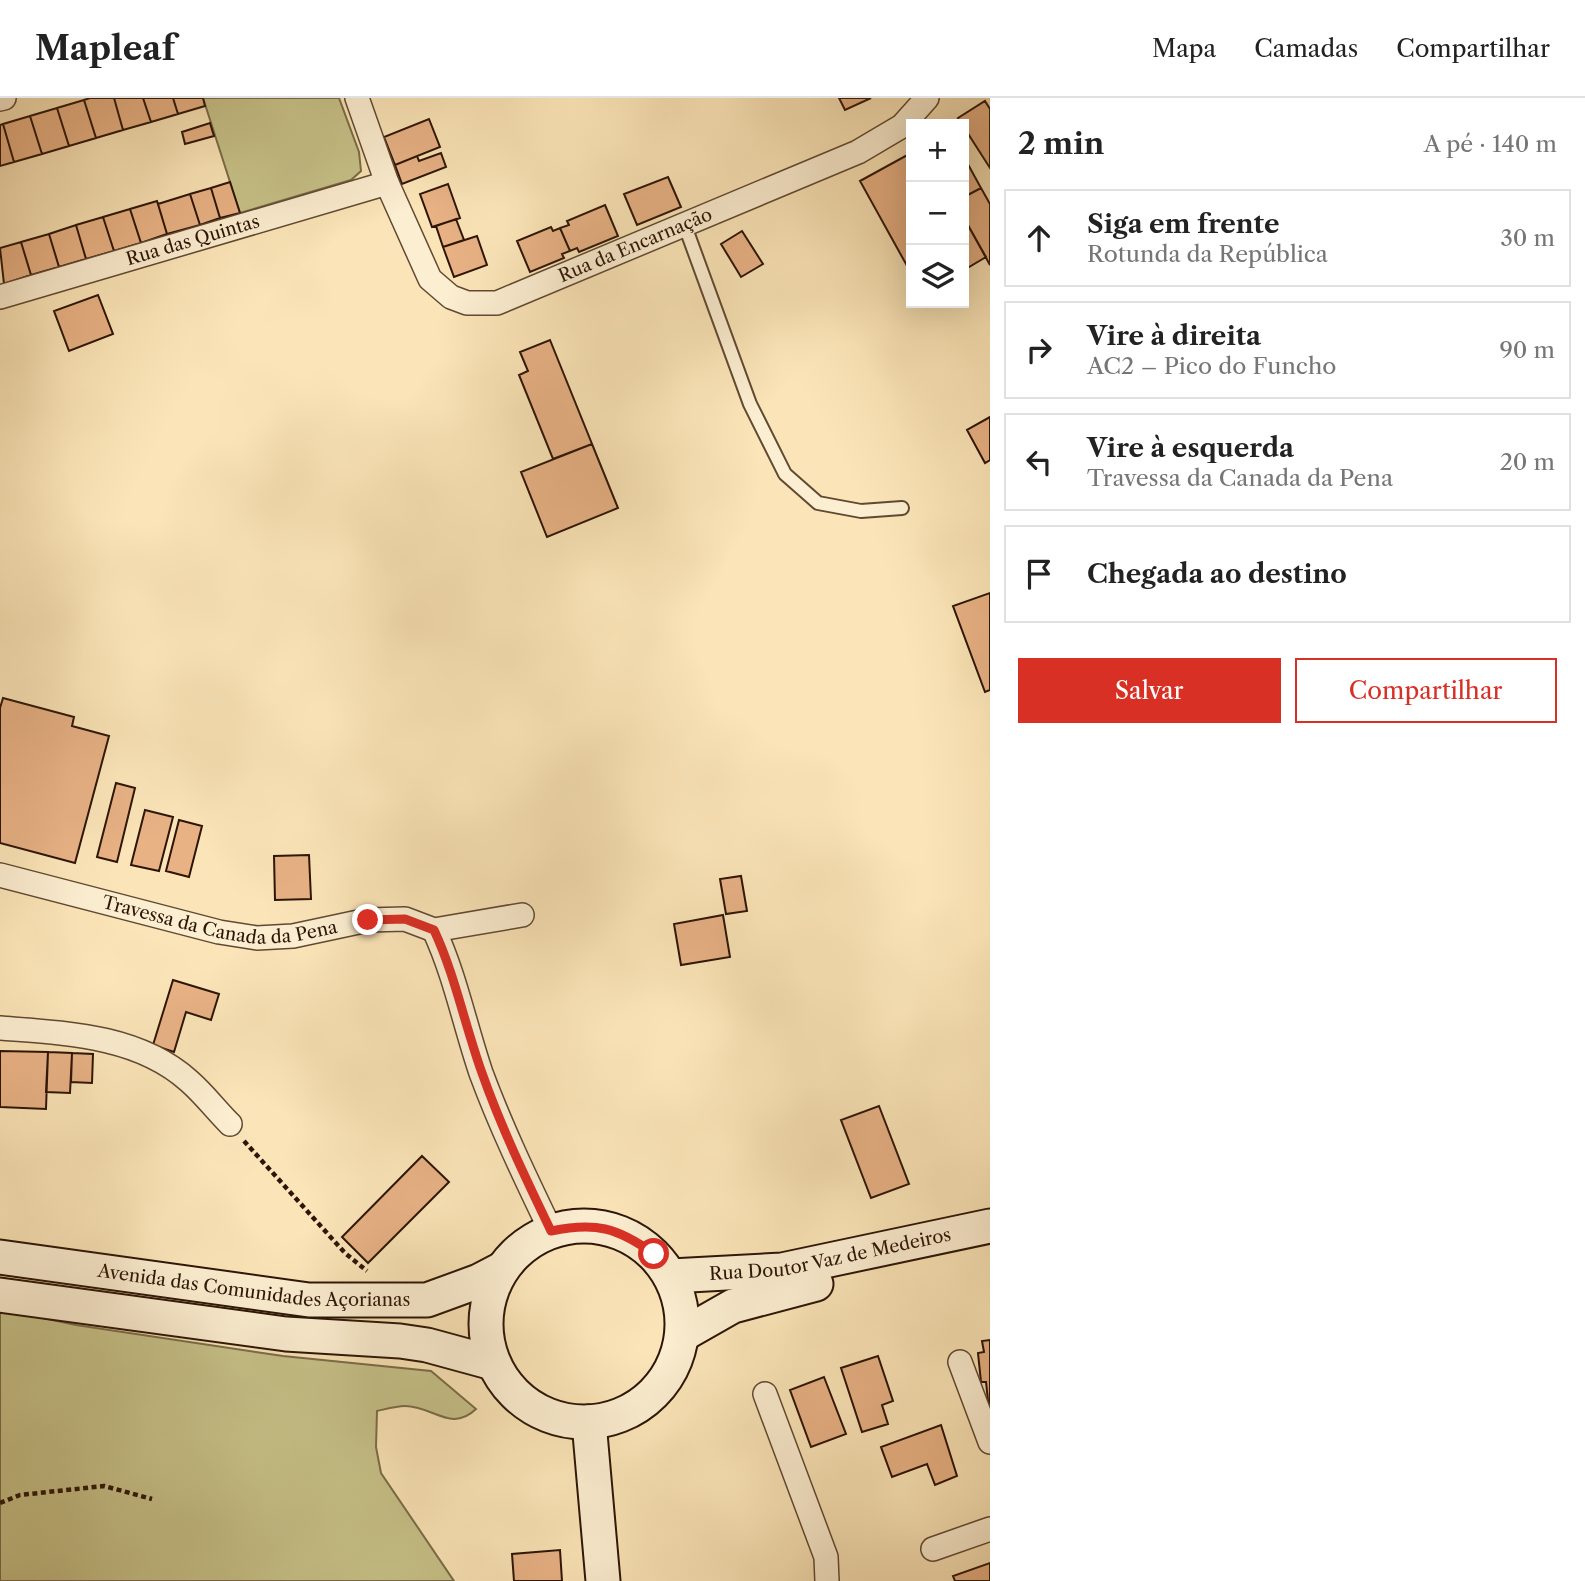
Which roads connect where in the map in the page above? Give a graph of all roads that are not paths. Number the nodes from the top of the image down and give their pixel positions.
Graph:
1 (357, 98) edge
2 (927, 98) edge
3 (387, 183) junction
4 (685, 226) junction
5 (0, 297) edge
6 (902, 508) dead end
7 (0, 875) edge
8 (522, 915) dead end
9 (434, 930) junction
10 (0, 1028) edge
11 (230, 1124) road end
12 (990, 1226) edge
13 (551, 1231) junction
14 (990, 1246) edge
15 (0, 1257) edge
16 (502, 1269) junction
17 (671, 1276) junction
18 (0, 1294) edge
19 (682, 1335) junction
20 (960, 1362) dead end
21 (493, 1363) junction
22 (765, 1394) dead end
23 (590, 1422) junction
24 (990, 1443) edge
25 (990, 1529) edge
26 (933, 1549) dead end
27 (603, 1581) edge
28 (827, 1581) edge

1 - 3 street, Rua da Encarnação
2 - 4 street, Rua da Encarnação
3 - 4 street, Rua da Encarnação
3 - 5 street, Rua das Quintas
4 - 6 lane
7 - 9 street, Travessa da Canada da Pena
8 - 9 street, Travessa da Canada da Pena
9 - 13 street
10 - 11 street
12 - 17 street, Rua Doutor Vaz de Medeiros
13 - 16 street
13 - 17 street
14 - 19 street, Rua Doutor Vaz de Medeiros
15 - 16 street, Avenida das Comunidades Açorianas
16 - 21 street
17 - 19 street
18 - 21 street
19 - 23 street
20 - 24 street
21 - 23 street
22 - 28 street
23 - 27 street
25 - 26 street

